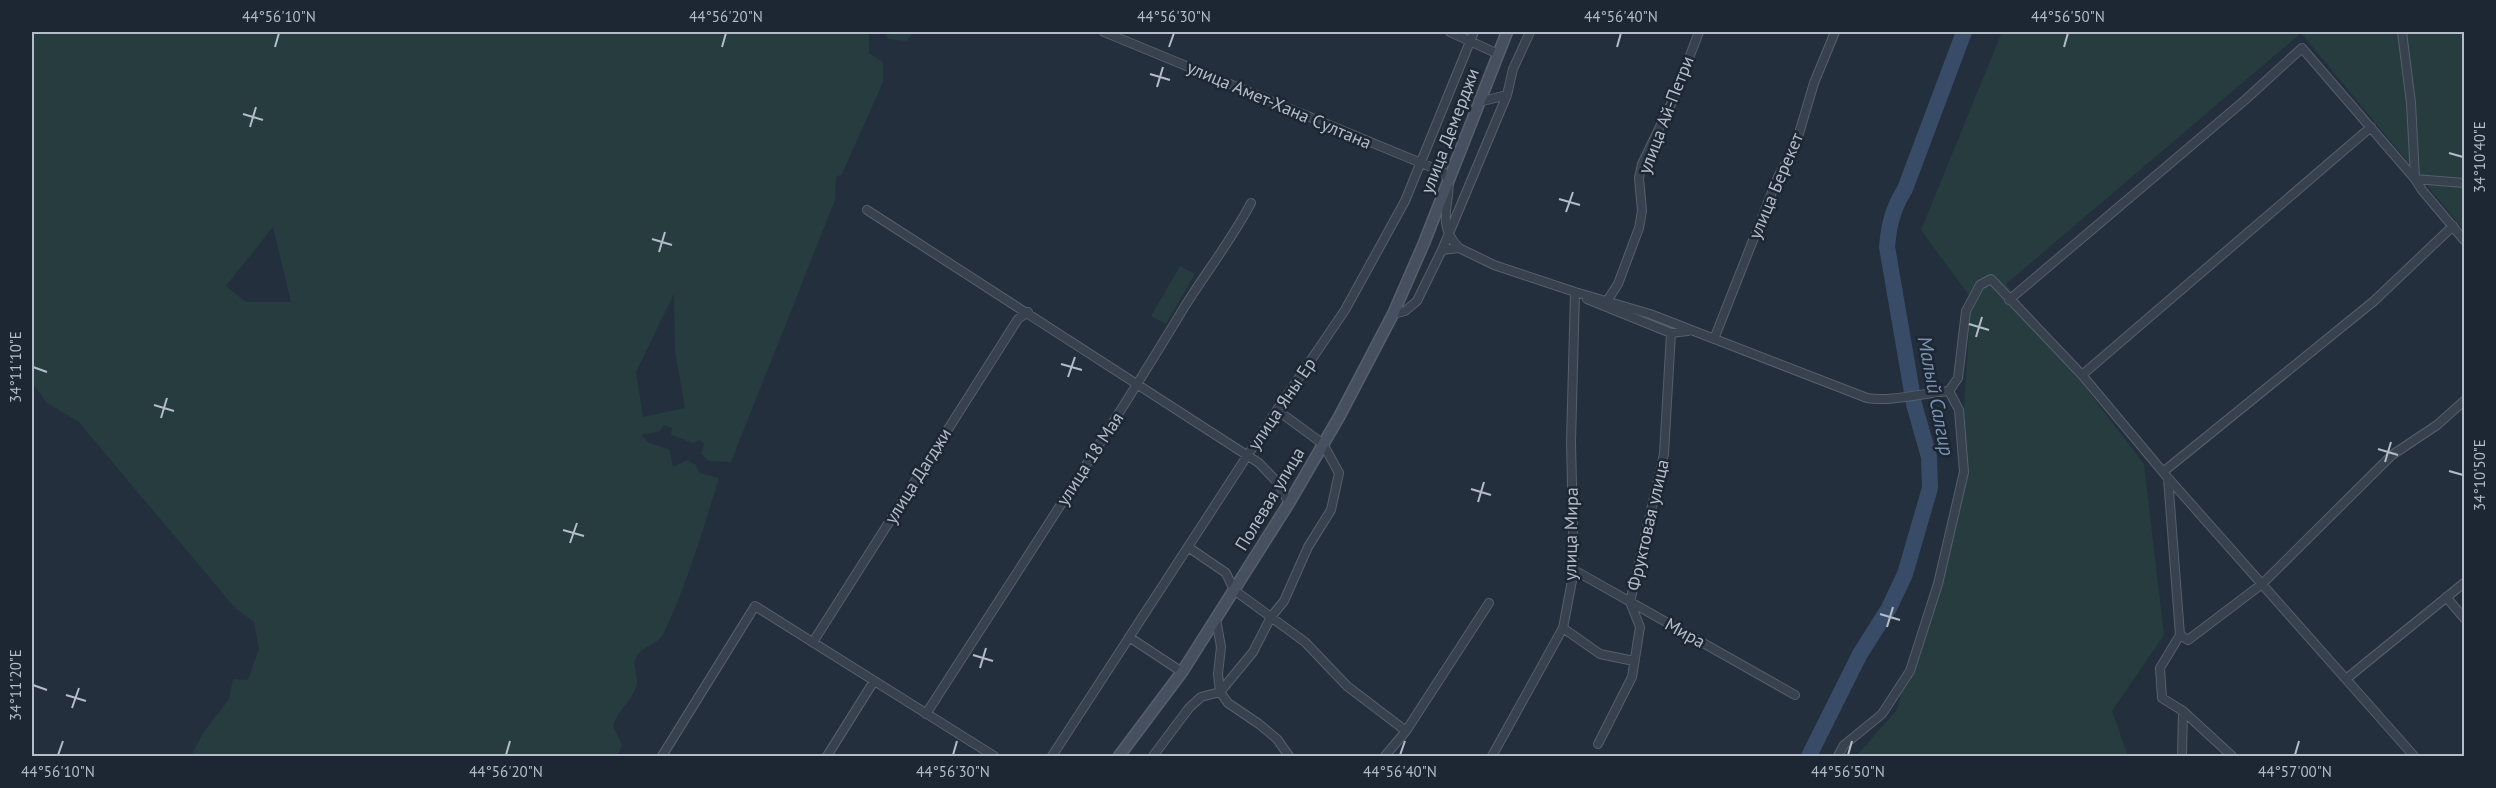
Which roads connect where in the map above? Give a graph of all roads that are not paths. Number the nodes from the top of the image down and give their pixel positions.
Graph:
1 (1104, 32) edge
2 (1450, 32) edge
3 (1474, 32) edge
4 (1507, 32) edge
5 (1530, 32) edge
6 (1699, 32) edge
7 (1835, 32) edge
8 (2402, 32) edge
9 (1470, 40) junction
10 (1498, 54) junction
11 (1507, 95) junction
12 (1479, 102) junction
13 (2371, 127) junction
14 (1422, 164) junction
15 (2415, 178) junction
16 (1449, 180) junction
17 (2464, 183) edge
18 (1251, 203) dead end
19 (867, 210) dead end
20 (2453, 226) junction
21 (1448, 236) junction
22 (2464, 240) edge
23 (1424, 243) joint
24 (1459, 248) junction
25 (1442, 250) junction
26 (1575, 292) junction
27 (2009, 300) junction
28 (1607, 301) junction
29 (1028, 312) junction
30 (1393, 314) junction
31 (1690, 331) junction
32 (1671, 333) junction
33 (1714, 339) junction
34 (2082, 375) junction
35 (1138, 384) junction
36 (1949, 391) junction
37 (2464, 401) edge
38 (1277, 410) junction
39 (1323, 444) junction
40 (1247, 457) junction
41 (2166, 475) junction
42 (1289, 503) junction
43 (1188, 547) junction
44 (1574, 570) junction
45 (2464, 583) edge
46 (2262, 584) junction
47 (1234, 590) junction
48 (2446, 597) junction
49 (1630, 602) junction
50 (1489, 603) dead end
51 (1270, 616) junction
52 (2464, 618) edge
53 (1216, 619) junction
54 (1563, 628) junction
55 (2180, 635) junction
56 (1130, 637) junction
57 (813, 642) junction
58 (1634, 662) junction
59 (1182, 672) junction
60 (2346, 680) junction
61 (874, 681) junction
62 (1220, 692) junction
63 (1795, 695) dead end
64 (2183, 711) junction
65 (926, 714) junction
66 (1406, 731) junction
67 (1598, 744) dead end
68 (662, 756) edge
69 (827, 756) edge
70 (994, 756) edge
71 (1052, 756) edge
72 (1119, 756) edge
73 (1153, 756) edge
74 (1289, 756) edge
75 (1385, 756) edge
76 (1492, 756) edge
77 (1838, 756) edge
78 (2182, 756) edge
79 (2232, 756) edge
80 (2414, 756) edge

1 - 14 street, улица Амет-Хана Султана
2 - 9 street
3 - 9 street, улица Яны Ер
4 - 10 main road, улица Демерджи
5 - 11 street
6 - 28 street, улица Ай-Петри
7 - 33 street, улица Берекет
8 - 15 street
9 - 10 street
9 - 14 street, улица Яны Ер
10 - 12 main road, улица Демерджи
11 - 12 street
11 - 21 street
12 - 16 main road, улица Демерджи
13 - 15 street
13 - 27 street
13 - 34 street
14 - 16 street, улица Амет-Хана Султана
14 - 38 street, улица Яны Ер
15 - 17 street
15 - 20 street
16 - 21 street
16 - 23 main road, улица Демерджи
18 - 35 street, улица 18 Мая
19 - 29 street
20 - 22 street
20 - 41 street
21 - 24 street
21 - 25 street
23 - 30 main road, Полевая улица
24 - 25 street
24 - 26 street
25 - 30 street
26 - 28 street
26 - 32 street
26 - 44 street, улица Мира
27 - 34 street
27 - 36 street
28 - 31 street
29 - 35 street
29 - 57 street, улица Дагджи
30 - 39 main road, Полевая улица
31 - 32 street
31 - 33 street
32 - 49 street, Фруктовая улица
33 - 36 street
34 - 41 street
35 - 40 street
35 - 65 street, улица 18 Мая
36 - 77 street
37 - 46 street
38 - 39 street
38 - 40 street, улица Яны Ер
39 - 42 main road, Полевая улица
39 - 51 street
40 - 42 street
40 - 43 street, улица Яны Ер
41 - 46 street
41 - 55 street
42 - 47 main road, Полевая улица
43 - 47 street
43 - 56 street, улица Яны Ер
44 - 49 street, Мира
44 - 54 street, улица Мира
45 - 48 street
46 - 55 street
46 - 60 street
47 - 51 street
47 - 53 main road, Полевая улица
48 - 52 street
48 - 60 street
49 - 58 street, Фруктовая улица
49 - 63 street, Мира
50 - 66 street
51 - 62 street
51 - 66 street
53 - 59 main road, Полевая улица
53 - 62 street
54 - 58 street
54 - 76 street, улица Мира
55 - 64 street
56 - 59 street
56 - 71 street, улица Яны Ер
57 - 61 street
57 - 68 street
58 - 67 street, Фруктовая улица
59 - 72 main road, Полевая улица
60 - 80 street
61 - 65 street
61 - 69 street
62 - 73 street
62 - 74 street
64 - 78 street
64 - 79 street
65 - 70 street
66 - 75 street

